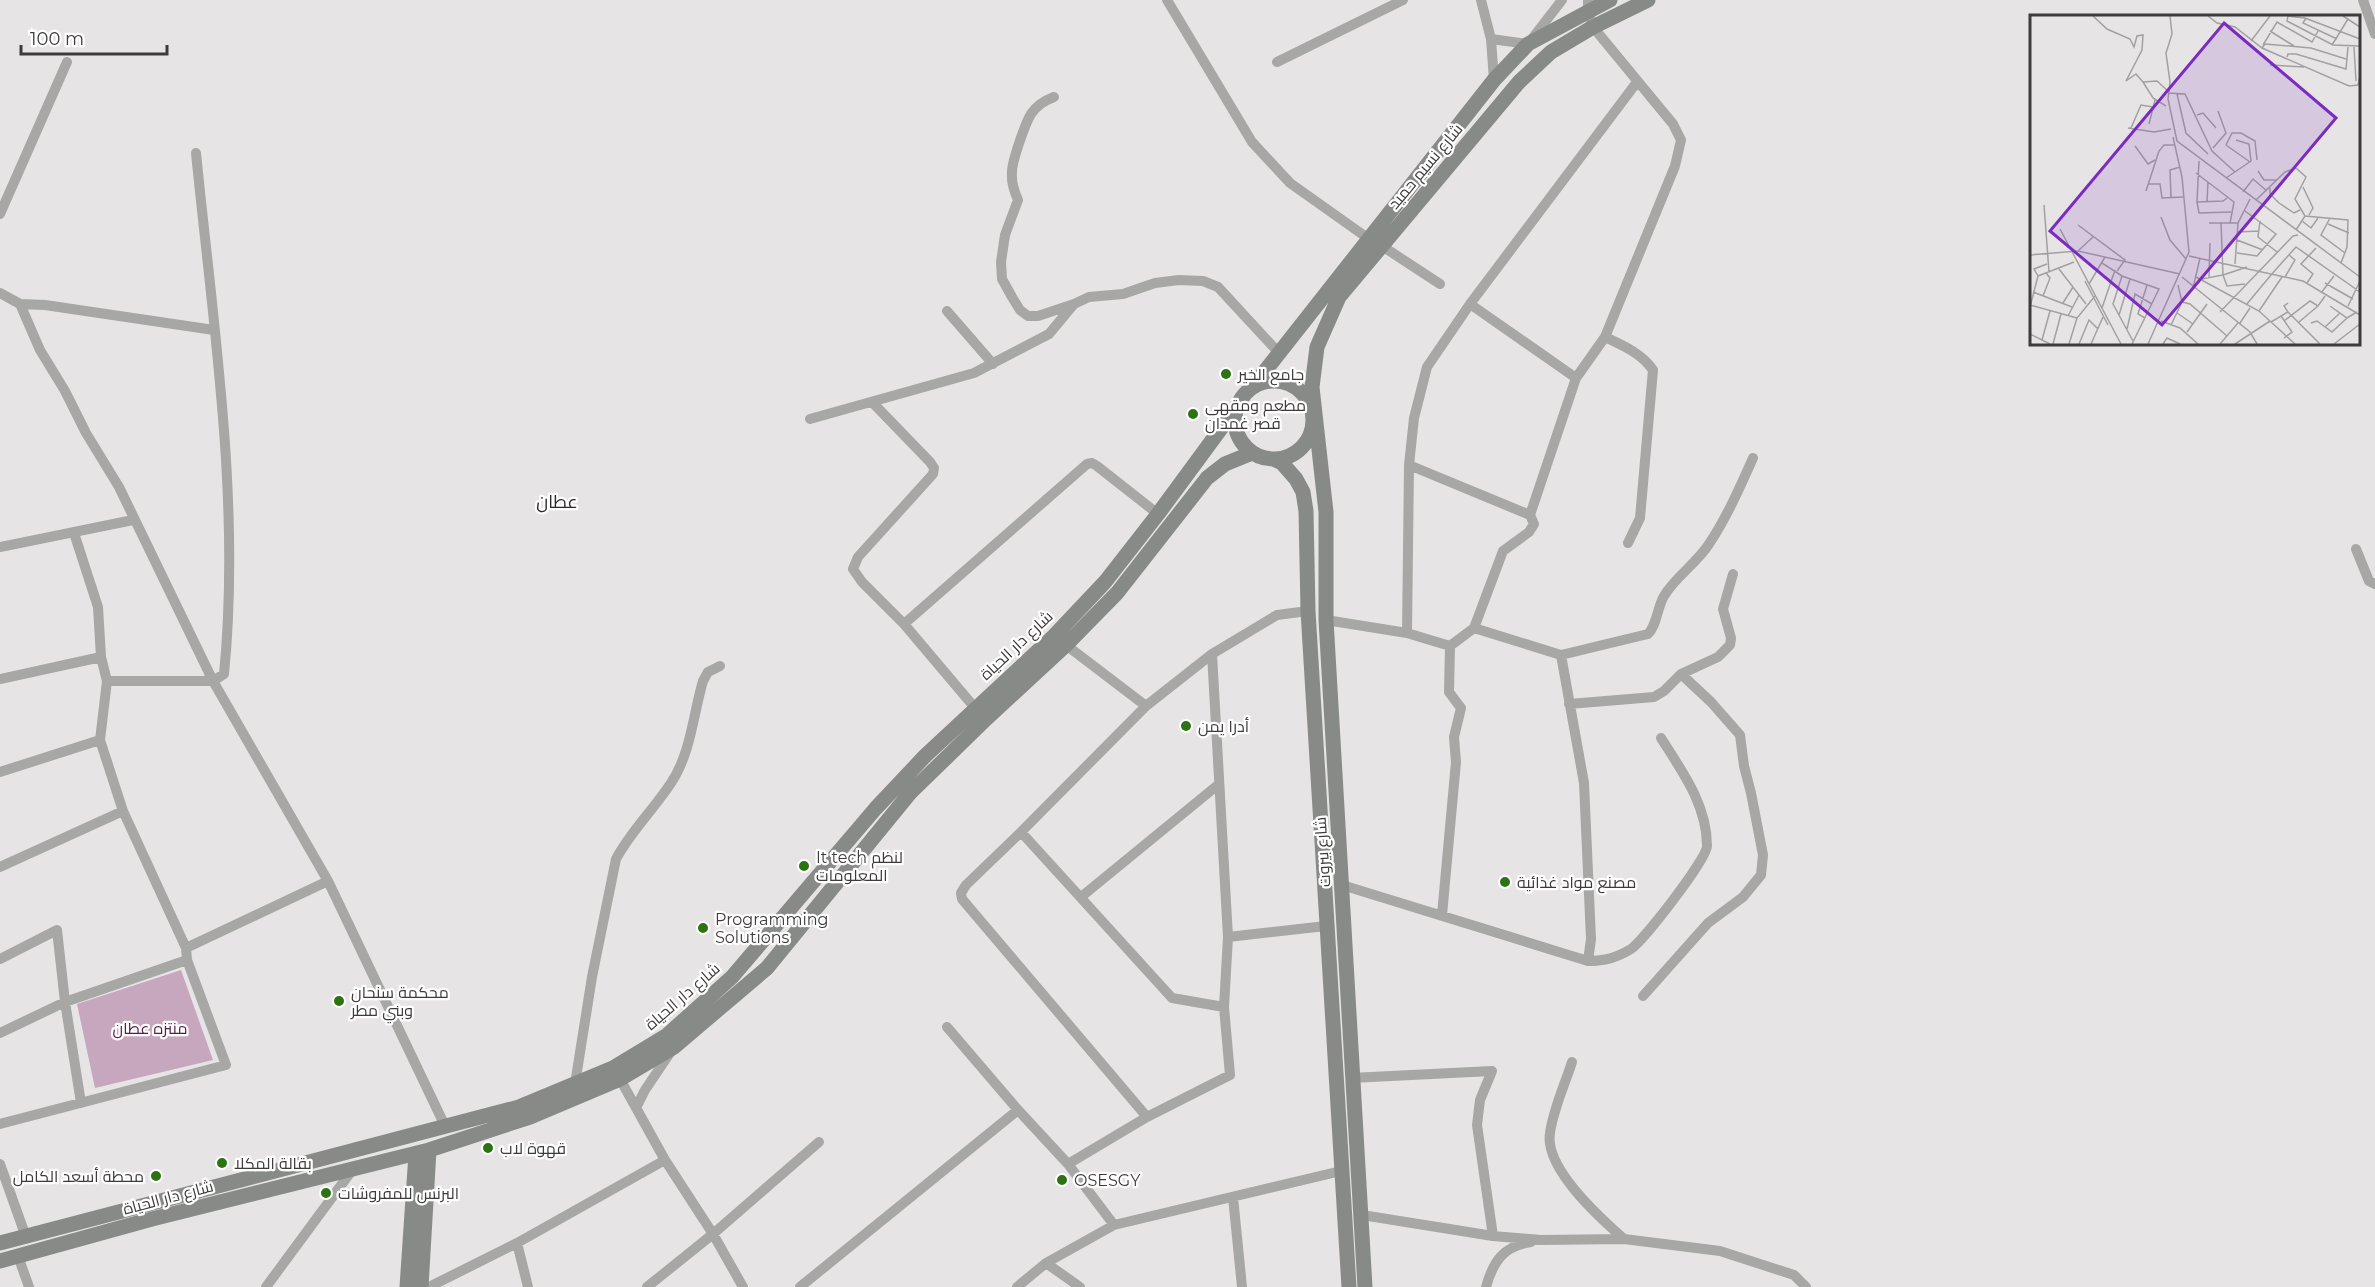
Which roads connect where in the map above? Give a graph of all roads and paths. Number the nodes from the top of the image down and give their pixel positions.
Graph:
1 (1167, 0) edge
2 (1402, 0) edge
3 (1481, 0) edge
4 (1562, 0) edge
5 (1648, 0) edge
6 (2363, 0) edge
7 (1607, 1) edge
8 (1588, 6) edge
9 (1600, 24) junction
10 (2375, 33) edge
11 (1491, 39) junction
12 (1528, 44) junction
13 (67, 62) dead end
14 (1277, 62) dead end
15 (1494, 80) junction
16 (1637, 82) junction
17 (1054, 97) dead end
18 (196, 153) dead end
19 (0, 214) edge
20 (1376, 242) junction
21 (1440, 284) dead end
22 (0, 293) edge
23 (20, 304) junction
24 (1074, 304) junction
25 (1470, 304) junction
26 (947, 311) dead end
27 (214, 330) junction
28 (1605, 337) junction
29 (1278, 352) junction
30 (993, 364) junction
31 (1576, 378) junction
32 (1254, 385) junction
33 (873, 403) junction
34 (1236, 408) junction
35 (1314, 415) junction
36 (810, 419) dead end
37 (1252, 453) junction
38 (1753, 458) dead end
39 (1273, 459) junction
40 (1409, 465) junction
41 (1158, 514) junction
42 (1530, 515) junction
43 (133, 520) junction
44 (74, 533) junction
45 (1628, 543) dead end
46 (0, 547) edge
47 (2356, 549) dead end
48 (1733, 574) dead end
49 (2375, 584) edge
50 (1308, 611) junction
51 (1326, 620) junction
52 (904, 624) junction
53 (1474, 627) junction
54 (1407, 633) junction
55 (1060, 641) junction
56 (1450, 646) junction
57 (1212, 654) junction
58 (1561, 655) junction
59 (101, 657) junction
60 (720, 666) dead end
61 (1681, 674) junction
62 (0, 679) edge
63 (107, 681) junction
64 (213, 681) junction
65 (1569, 704) junction
66 (1146, 706) junction
67 (975, 708) junction
68 (1661, 738) dead end
69 (100, 740) junction
70 (0, 772) edge
71 (1219, 784) junction
72 (123, 811) junction
73 (1021, 832) junction
74 (0, 867) edge
75 (1332, 867) junction
76 (328, 881) junction
77 (1342, 885) junction
78 (1082, 897) junction
79 (1442, 915) junction
80 (1326, 926) junction
81 (1228, 937) junction
82 (186, 948) junction
83 (0, 958) edge
84 (187, 960) junction
85 (1588, 961) junction
86 (1643, 996) dead end
87 (65, 1002) junction
88 (1224, 1007) junction
89 (947, 1027) dead end
90 (0, 1033) edge
91 (674, 1047) junction
92 (1572, 1062) dead end
93 (1351, 1078) junction
94 (620, 1079) junction
95 (574, 1084) junction
96 (81, 1103) junction
97 (636, 1108) junction
98 (1018, 1110) junction
99 (1146, 1117) junction
100 (489, 1123) junction
101 (0, 1124) edge
102 (446, 1128) junction
103 (819, 1142) dead end
104 (423, 1152) junction
105 (665, 1160) junction
106 (0, 1164) edge
107 (1068, 1164) junction
108 (354, 1168) junction
109 (1341, 1172) junction
110 (1233, 1197) junction
111 (150, 1212) junction
112 (1362, 1215) junction
113 (1114, 1225) junction
114 (713, 1234) junction
115 (1493, 1236) junction
116 (26, 1237) junction
117 (1624, 1239) junction
118 (1541, 1240) junction
119 (0, 1243) edge
120 (517, 1243) junction
121 (18, 1256) junction
122 (0, 1261) edge
123 (1046, 1263) junction
124 (29, 1287) edge
125 (266, 1287) edge
126 (407, 1287) edge
127 (421, 1287) edge
128 (429, 1287) edge
129 (528, 1287) edge
130 (646, 1287) edge
131 (743, 1287) edge
132 (800, 1287) edge
133 (1017, 1287) edge
134 (1080, 1287) edge
135 (1242, 1287) edge
136 (1349, 1287) edge
137 (1365, 1287) edge
138 (1486, 1287) edge
139 (1806, 1287) edge

1 - 20 street
2 - 14 street
3 - 11 street
4 - 12 street
5 - 9 main road, شارع نسيم حميد
6 - 10 street
7 - 8 main road, شارع نسيم حميد
7 - 9 street
8 - 9 street
8 - 12 main road, شارع نسيم حميد
9 - 16 street
9 - 20 main road, شارع نسيم حميد
11 - 12 street
11 - 15 street
12 - 15 main road, شارع نسيم حميد
13 - 19 street
15 - 20 main road, شارع نسيم حميد
16 - 25 street
16 - 28 street
17 - 24 street
18 - 27 street
20 - 21 street
20 - 29 main road, شارع نسيم حميد
20 - 35 main road, شارع نسيم حميد
22 - 23 street
23 - 27 street
23 - 43 street
24 - 29 street
24 - 30 street
25 - 31 street
25 - 40 street
26 - 30 street
27 - 64 street
28 - 31 street
28 - 45 street
29 - 32 main road, شارع نسيم حميد
30 - 33 street
31 - 42 street
32 - 34 main road
32 - 35 main road
33 - 36 street
33 - 52 street
34 - 37 main road
34 - 41 main road, شارع دار الحياة
35 - 39 main road
35 - 51 main road, شارع بيروت
37 - 39 main road
37 - 55 main road, شارع دار الحياة
38 - 58 street
39 - 50 main road, شارع بيروت
40 - 42 street
40 - 54 street
41 - 52 street
41 - 55 main road, شارع دار الحياة
42 - 53 street
43 - 44 street
43 - 64 street
44 - 46 street
44 - 59 street
47 - 49 street
48 - 61 street
50 - 57 street
50 - 75 main road, شارع بيروت
51 - 54 street
51 - 75 main road, شارع بيروت
52 - 67 street
53 - 56 street
53 - 58 street
54 - 56 street
55 - 66 street
55 - 67 main road, شارع دار الحياة
55 - 91 main road, شارع دار الحياة
56 - 79 street
57 - 66 street
57 - 71 street
58 - 65 street
59 - 62 street
59 - 63 street
60 - 95 street
61 - 65 street
61 - 86 street
63 - 64 street
63 - 69 street
64 - 76 street
65 - 85 street
66 - 73 street
67 - 95 main road, شارع دار الحياة
68 - 85 street
69 - 70 street
69 - 72 street
71 - 78 street
71 - 81 street
72 - 74 street
72 - 82 street
73 - 78 street
73 - 99 street
75 - 77 main road, شارع بيروت
75 - 80 main road, شارع بيروت
76 - 82 street
76 - 102 street
77 - 79 street
77 - 93 main road, شارع بيروت
78 - 88 street
79 - 85 street
80 - 81 street
80 - 109 main road, شارع بيروت
81 - 88 street
82 - 84 street
83 - 87 street
84 - 87 street
84 - 96 street
87 - 90 street
87 - 96 street
88 - 99 street
89 - 98 street
91 - 94 main road, شارع دار الحياة
91 - 97 street
92 - 117 street
93 - 112 main road, شارع بيروت
93 - 115 street
94 - 97 street
94 - 100 main road, شارع دار الحياة
95 - 100 main road, شارع دار الحياة
96 - 101 street
97 - 105 street
98 - 107 street
98 - 132 street
99 - 107 street
100 - 102 main road, شارع دار الحياة
100 - 104 main road, شارع دار الحياة
102 - 111 main road, شارع دار الحياة
103 - 114 street
104 - 108 main road, شارع دار الحياة
104 - 126 main road
104 - 127 main road
105 - 114 street
105 - 120 street
106 - 116 street
107 - 113 street
108 - 111 main road, شارع دار الحياة
108 - 125 street
109 - 110 street
109 - 136 main road, شارع بيروت
110 - 113 street
110 - 135 street
111 - 116 main road, شارع دار الحياة
111 - 121 main road, شارع دار الحياة
112 - 115 street
112 - 137 main road, شارع بيروت
113 - 123 street
114 - 130 street
114 - 131 street
115 - 118 street
116 - 119 main road, شارع دار الحياة
117 - 118 street
117 - 139 street
118 - 138 street
120 - 128 street
120 - 129 street
121 - 122 main road, شارع دار الحياة
121 - 124 street
123 - 133 street
123 - 134 street

